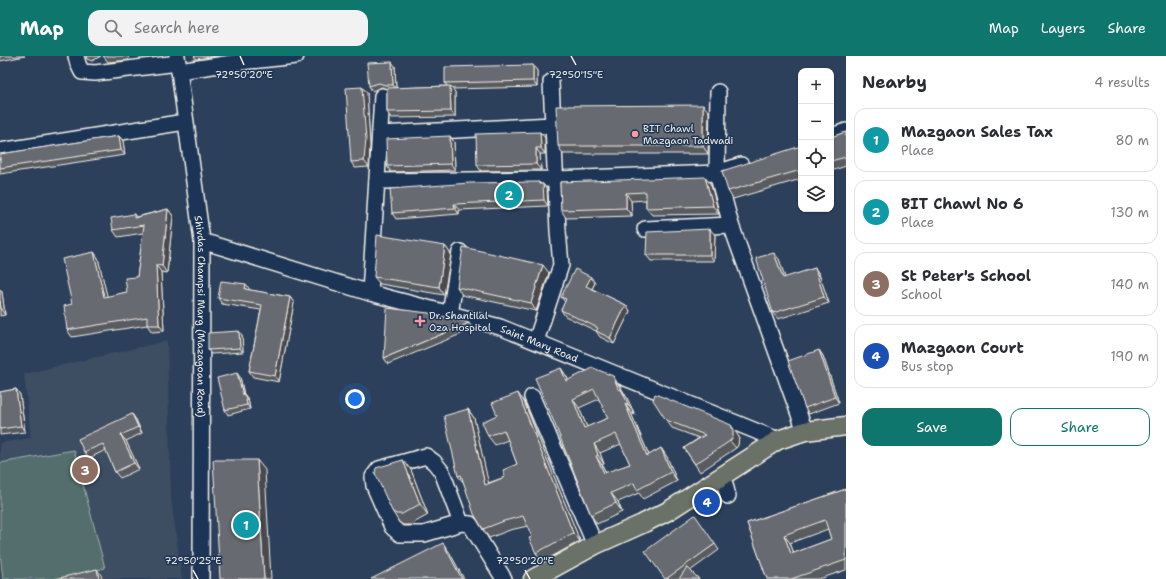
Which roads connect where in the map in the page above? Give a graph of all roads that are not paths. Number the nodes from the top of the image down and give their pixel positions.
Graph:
1 (76, 56) edge
2 (296, 56) edge
3 (232, 59) edge
4 (178, 63) edge
5 (551, 82) dead end
6 (718, 92) dead end
7 (382, 96) dead end
8 (185, 122) junction
9 (553, 125) junction
10 (846, 131) edge
11 (380, 134) junction
12 (834, 135) edge
13 (0, 151) edge
14 (752, 162) edge
15 (717, 173) junction
16 (556, 179) junction
17 (377, 181) junction
18 (731, 225) junction
19 (645, 229) dead end
20 (202, 241) junction
21 (460, 252) dead end
22 (370, 293) junction
23 (450, 314) junction
24 (536, 341) junction
25 (532, 397) dead end
26 (846, 426) edge
27 (805, 431) junction
28 (778, 440) junction
29 (722, 476) junction
30 (728, 496) dead end
31 (461, 523) junction
32 (595, 545) junction
33 (201, 579) edge
34 (504, 579) edge
35 (533, 579) edge

1 - 4 street
2 - 3 street
3 - 4 street
4 - 8 street, Shivdas Champsi Marg (Mazagoan Road)
5 - 9 street
6 - 15 street
7 - 11 street
8 - 13 street
8 - 20 street, Shivdas Champsi Marg (Mazagoan Road)
9 - 11 street
9 - 16 street
10 - 12 street
11 - 17 street
14 - 15 street
15 - 16 street
15 - 18 street
16 - 17 street
16 - 24 street
17 - 22 street
18 - 19 street
18 - 27 street
20 - 22 street, Saint Mary Road
20 - 33 street, Shivdas Champsi Marg (Mazagoan Road)
21 - 23 street
22 - 23 street, Saint Mary Road
23 - 24 street, Saint Mary Road
24 - 28 street, Saint Mary Road
25 - 32 street
26 - 27 main road
27 - 28 main road
28 - 29 main road
29 - 30 street
29 - 32 main road
31 - 31 street
31 - 34 street
32 - 35 main road

